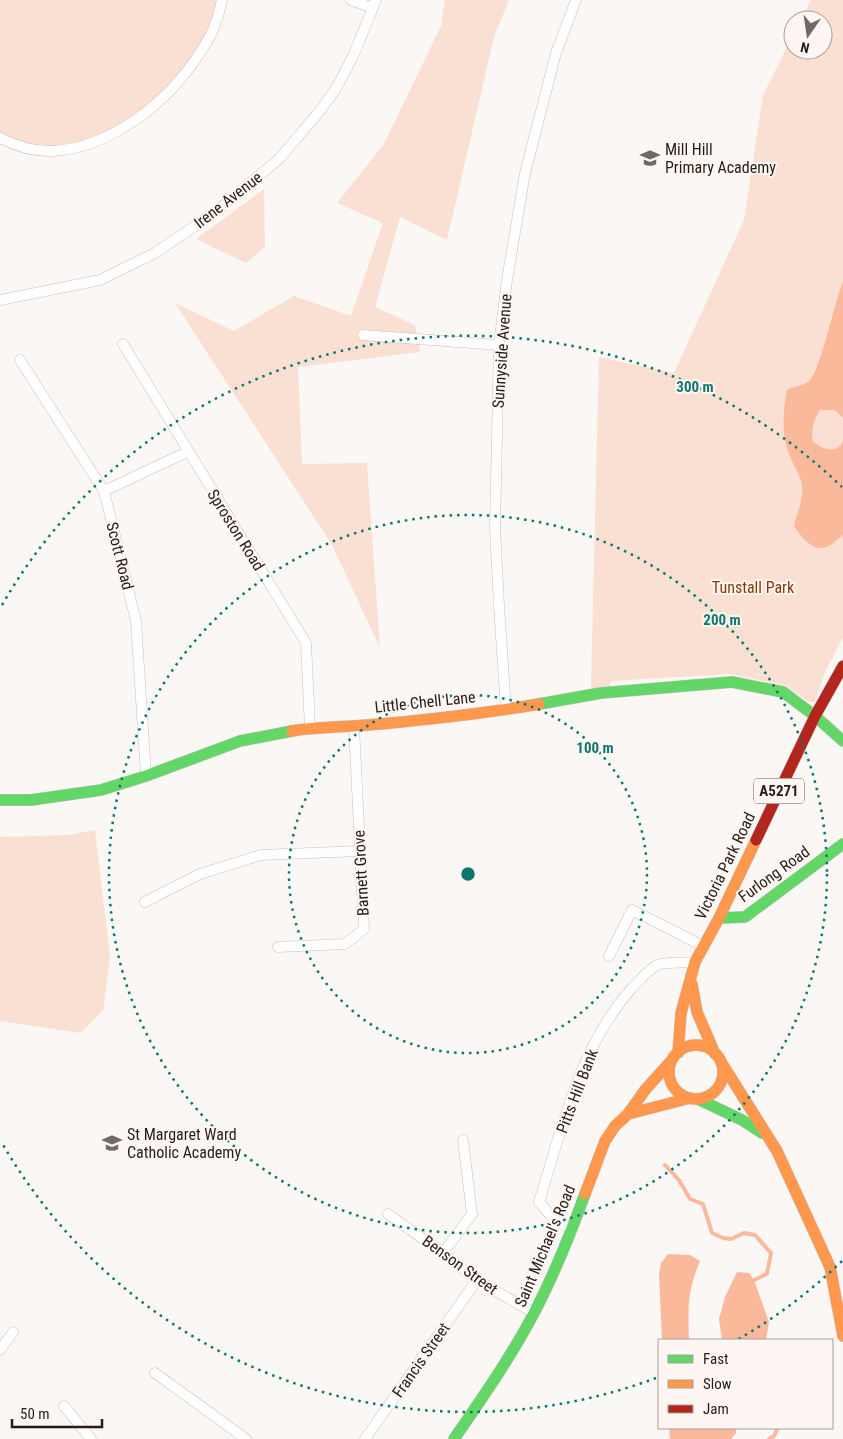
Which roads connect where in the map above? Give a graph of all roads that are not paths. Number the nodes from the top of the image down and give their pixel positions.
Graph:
1 (222, 0) edge
2 (351, 0) edge
3 (576, 0) edge
4 (375, 4) edge
5 (0, 138) edge
6 (0, 300) edge
7 (364, 335) dead end
8 (122, 344) dead end
9 (499, 345) junction
10 (20, 360) dead end
11 (187, 452) junction
12 (104, 491) junction
13 (843, 666) edge
14 (506, 710) junction
15 (815, 716) junction
16 (354, 726) junction
17 (310, 728) junction
18 (843, 741) edge
19 (146, 776) junction
20 (1, 797) edge
21 (843, 844) edge
22 (360, 851) junction
23 (146, 902) dead end
24 (719, 918) junction
25 (703, 946) junction
26 (278, 947) dead end
27 (609, 956) dead end
28 (695, 962) junction
29 (691, 974) junction
30 (675, 1056) junction
31 (718, 1058) junction
32 (694, 1099) junction
33 (628, 1114) junction
34 (768, 1138) junction
35 (463, 1140) dead end
36 (388, 1214) dead end
37 (571, 1229) junction
38 (443, 1253) junction
39 (477, 1280) junction
40 (534, 1313) junction
41 (13, 1332) dead end
42 (843, 1336) edge
43 (0, 1350) edge
44 (155, 1374) dead end
45 (64, 1406) dead end
46 (91, 1439) edge
47 (246, 1439) edge
48 (365, 1439) edge
49 (454, 1439) edge

1 - 5 street
2 - 4 street
3 - 9 street, Sunnyside Avenue
4 - 6 street, Irene Avenue
7 - 9 street
8 - 11 street, Sproston Road
9 - 14 street, Sunnyside Avenue
10 - 12 street, Scott Road
11 - 12 street
11 - 17 street, Sproston Road
12 - 19 street, Scott Road
13 - 15 street, Victoria Park Road / A5271
14 - 15 street, Little Chell Lane
14 - 16 street, Little Chell Lane
15 - 18 street, Little Chell Lane
15 - 24 street, Victoria Park Road / A5271
16 - 17 street, Little Chell Lane
16 - 22 street, Barnett Grove
17 - 19 street, Little Chell Lane
19 - 20 street, Little Chell Lane
21 - 24 street, Furlong Road
22 - 23 street
22 - 26 street, Barnett Grove
24 - 25 street, Victoria Park Road / A5271
25 - 27 street
25 - 28 street, Victoria Park Road / A5271
28 - 29 street, Victoria Park Road / A5271
28 - 37 street, Pitts Hill Bank
29 - 30 street, Victoria Park Road / A5271
29 - 31 street, Victoria Park Road / A5271
30 - 31 street
30 - 32 street
30 - 33 street, Saint Michael's Road
31 - 32 street
31 - 34 street, A5271
32 - 33 street
32 - 34 street, A5271
33 - 37 street, Saint Michael's Road
34 - 42 street, A5271
35 - 38 street
36 - 38 street, Benson Street
37 - 40 street, Saint Michael's Road
38 - 39 street, Benson Street
39 - 40 street, Benson Street
39 - 48 street, Francis Street
40 - 49 street, Saint Michael's Road
41 - 43 street
44 - 47 street
45 - 46 street

